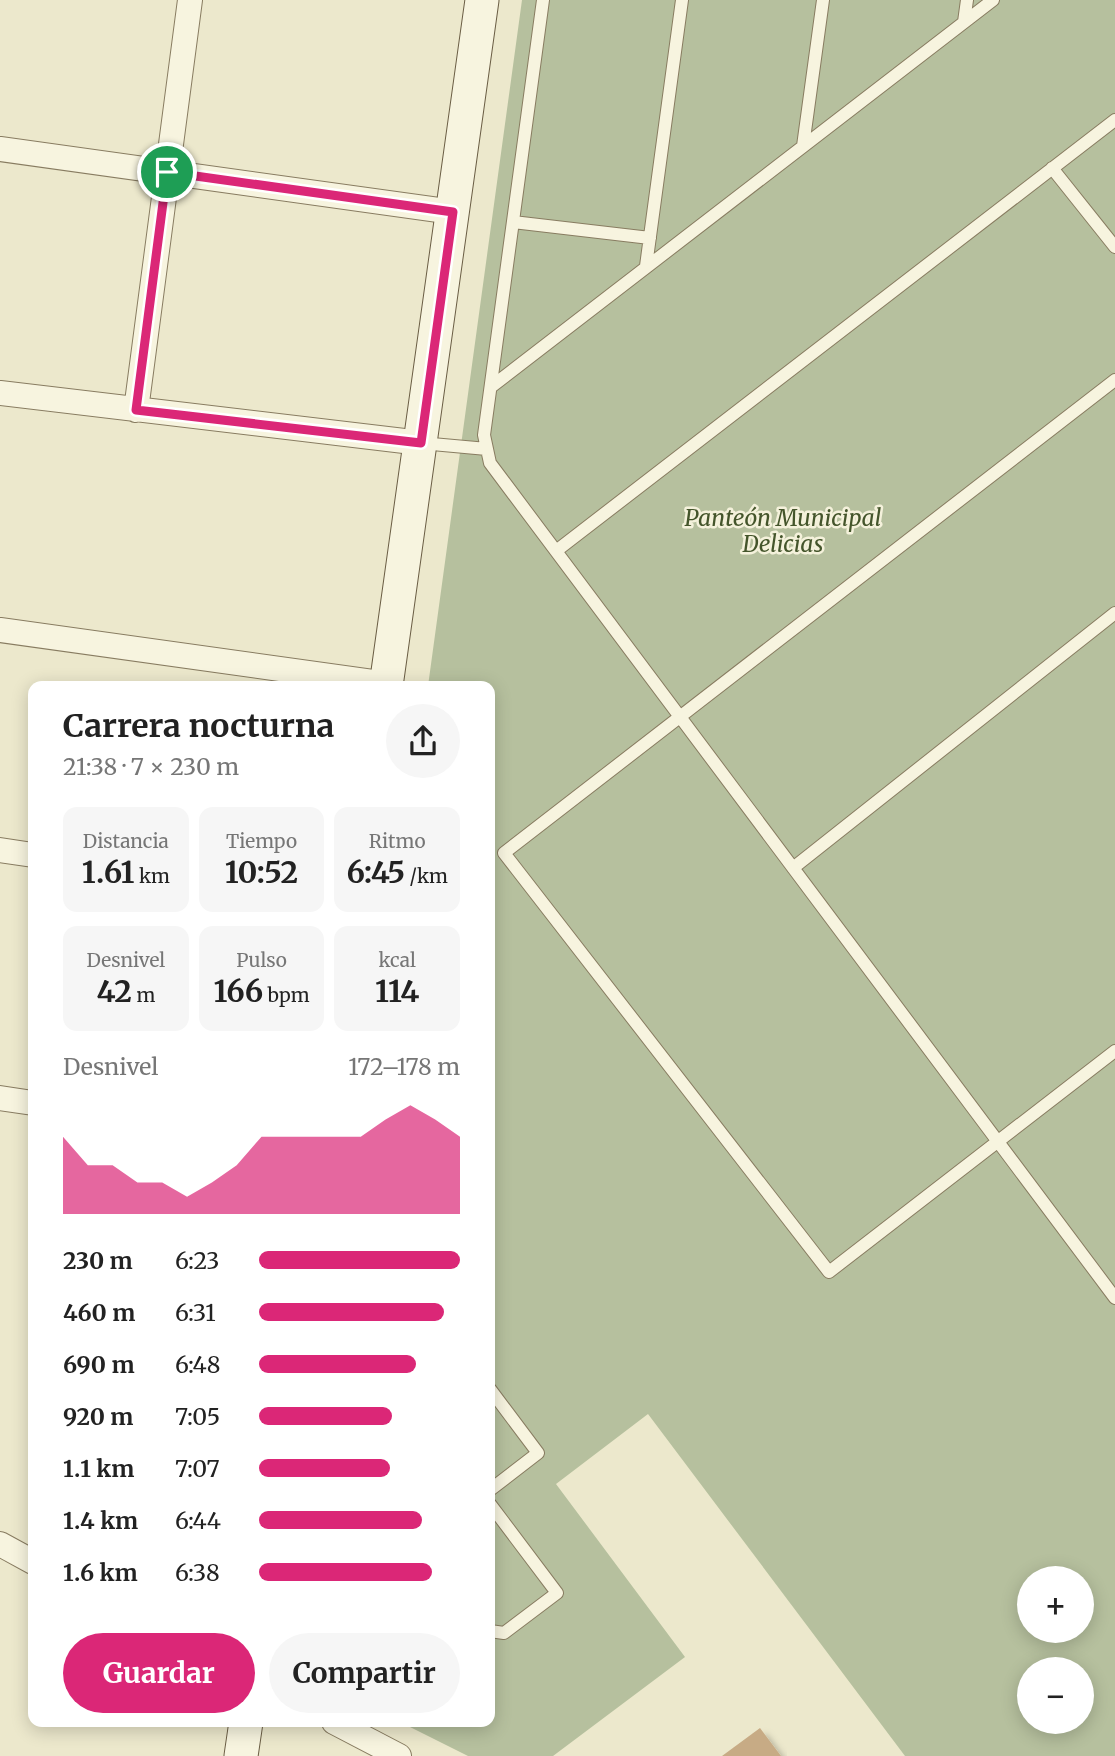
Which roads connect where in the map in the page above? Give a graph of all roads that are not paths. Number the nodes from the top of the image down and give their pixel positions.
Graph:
1 (190, 0) edge
2 (482, 0) edge
3 (543, 0) edge
4 (682, 0) edge
5 (822, 0) edge
6 (967, 0) edge
7 (993, 0) edge
8 (964, 22) junction
9 (1115, 120) edge
10 (803, 146) junction
11 (0, 149) edge
12 (1052, 168) junction
13 (167, 172) junction
14 (453, 212) junction
15 (513, 222) junction
16 (650, 237) junction
17 (1115, 247) edge
18 (646, 266) junction
19 (1115, 380) edge
20 (491, 387) junction
21 (0, 393) edge
22 (136, 410) junction
23 (421, 443) junction
24 (487, 449) junction
25 (556, 551) junction
26 (1115, 613) edge
27 (0, 630) edge
28 (358, 681) edge
29 (387, 681) edge
30 (680, 717) junction
31 (0, 850) edge
32 (28, 854) edge
33 (793, 868) junction
34 (1115, 1051) edge
35 (0, 1098) edge
36 (28, 1102) edge
37 (998, 1142) junction
38 (1115, 1298) edge
39 (495, 1396) edge
40 (495, 1486) edge
41 (495, 1511) edge
42 (0, 1545) edge
43 (28, 1559) edge
44 (495, 1632) edge
45 (245, 1727) edge
46 (344, 1727) edge
47 (241, 1756) edge
48 (400, 1756) edge

1 - 13 street
2 - 14 street
3 - 15 lane
4 - 16 lane
5 - 10 lane
6 - 8 lane
7 - 8 lane
8 - 10 lane
9 - 12 lane
10 - 18 lane
11 - 13 street
12 - 17 lane
12 - 25 lane
13 - 14 street
13 - 22 street
14 - 23 street
15 - 16 lane
15 - 20 lane
16 - 18 lane
18 - 20 lane
19 - 30 lane
20 - 24 lane
21 - 22 street
22 - 23 street
23 - 24 lane
23 - 29 street
24 - 25 lane
25 - 30 lane
26 - 33 lane
27 - 28 street
30 - 33 lane
30 - 37 lane
31 - 32 street
33 - 37 lane
34 - 37 lane
35 - 36 street
37 - 38 lane
39 - 40 lane
41 - 44 lane
42 - 43 street
45 - 47 street
46 - 48 street

